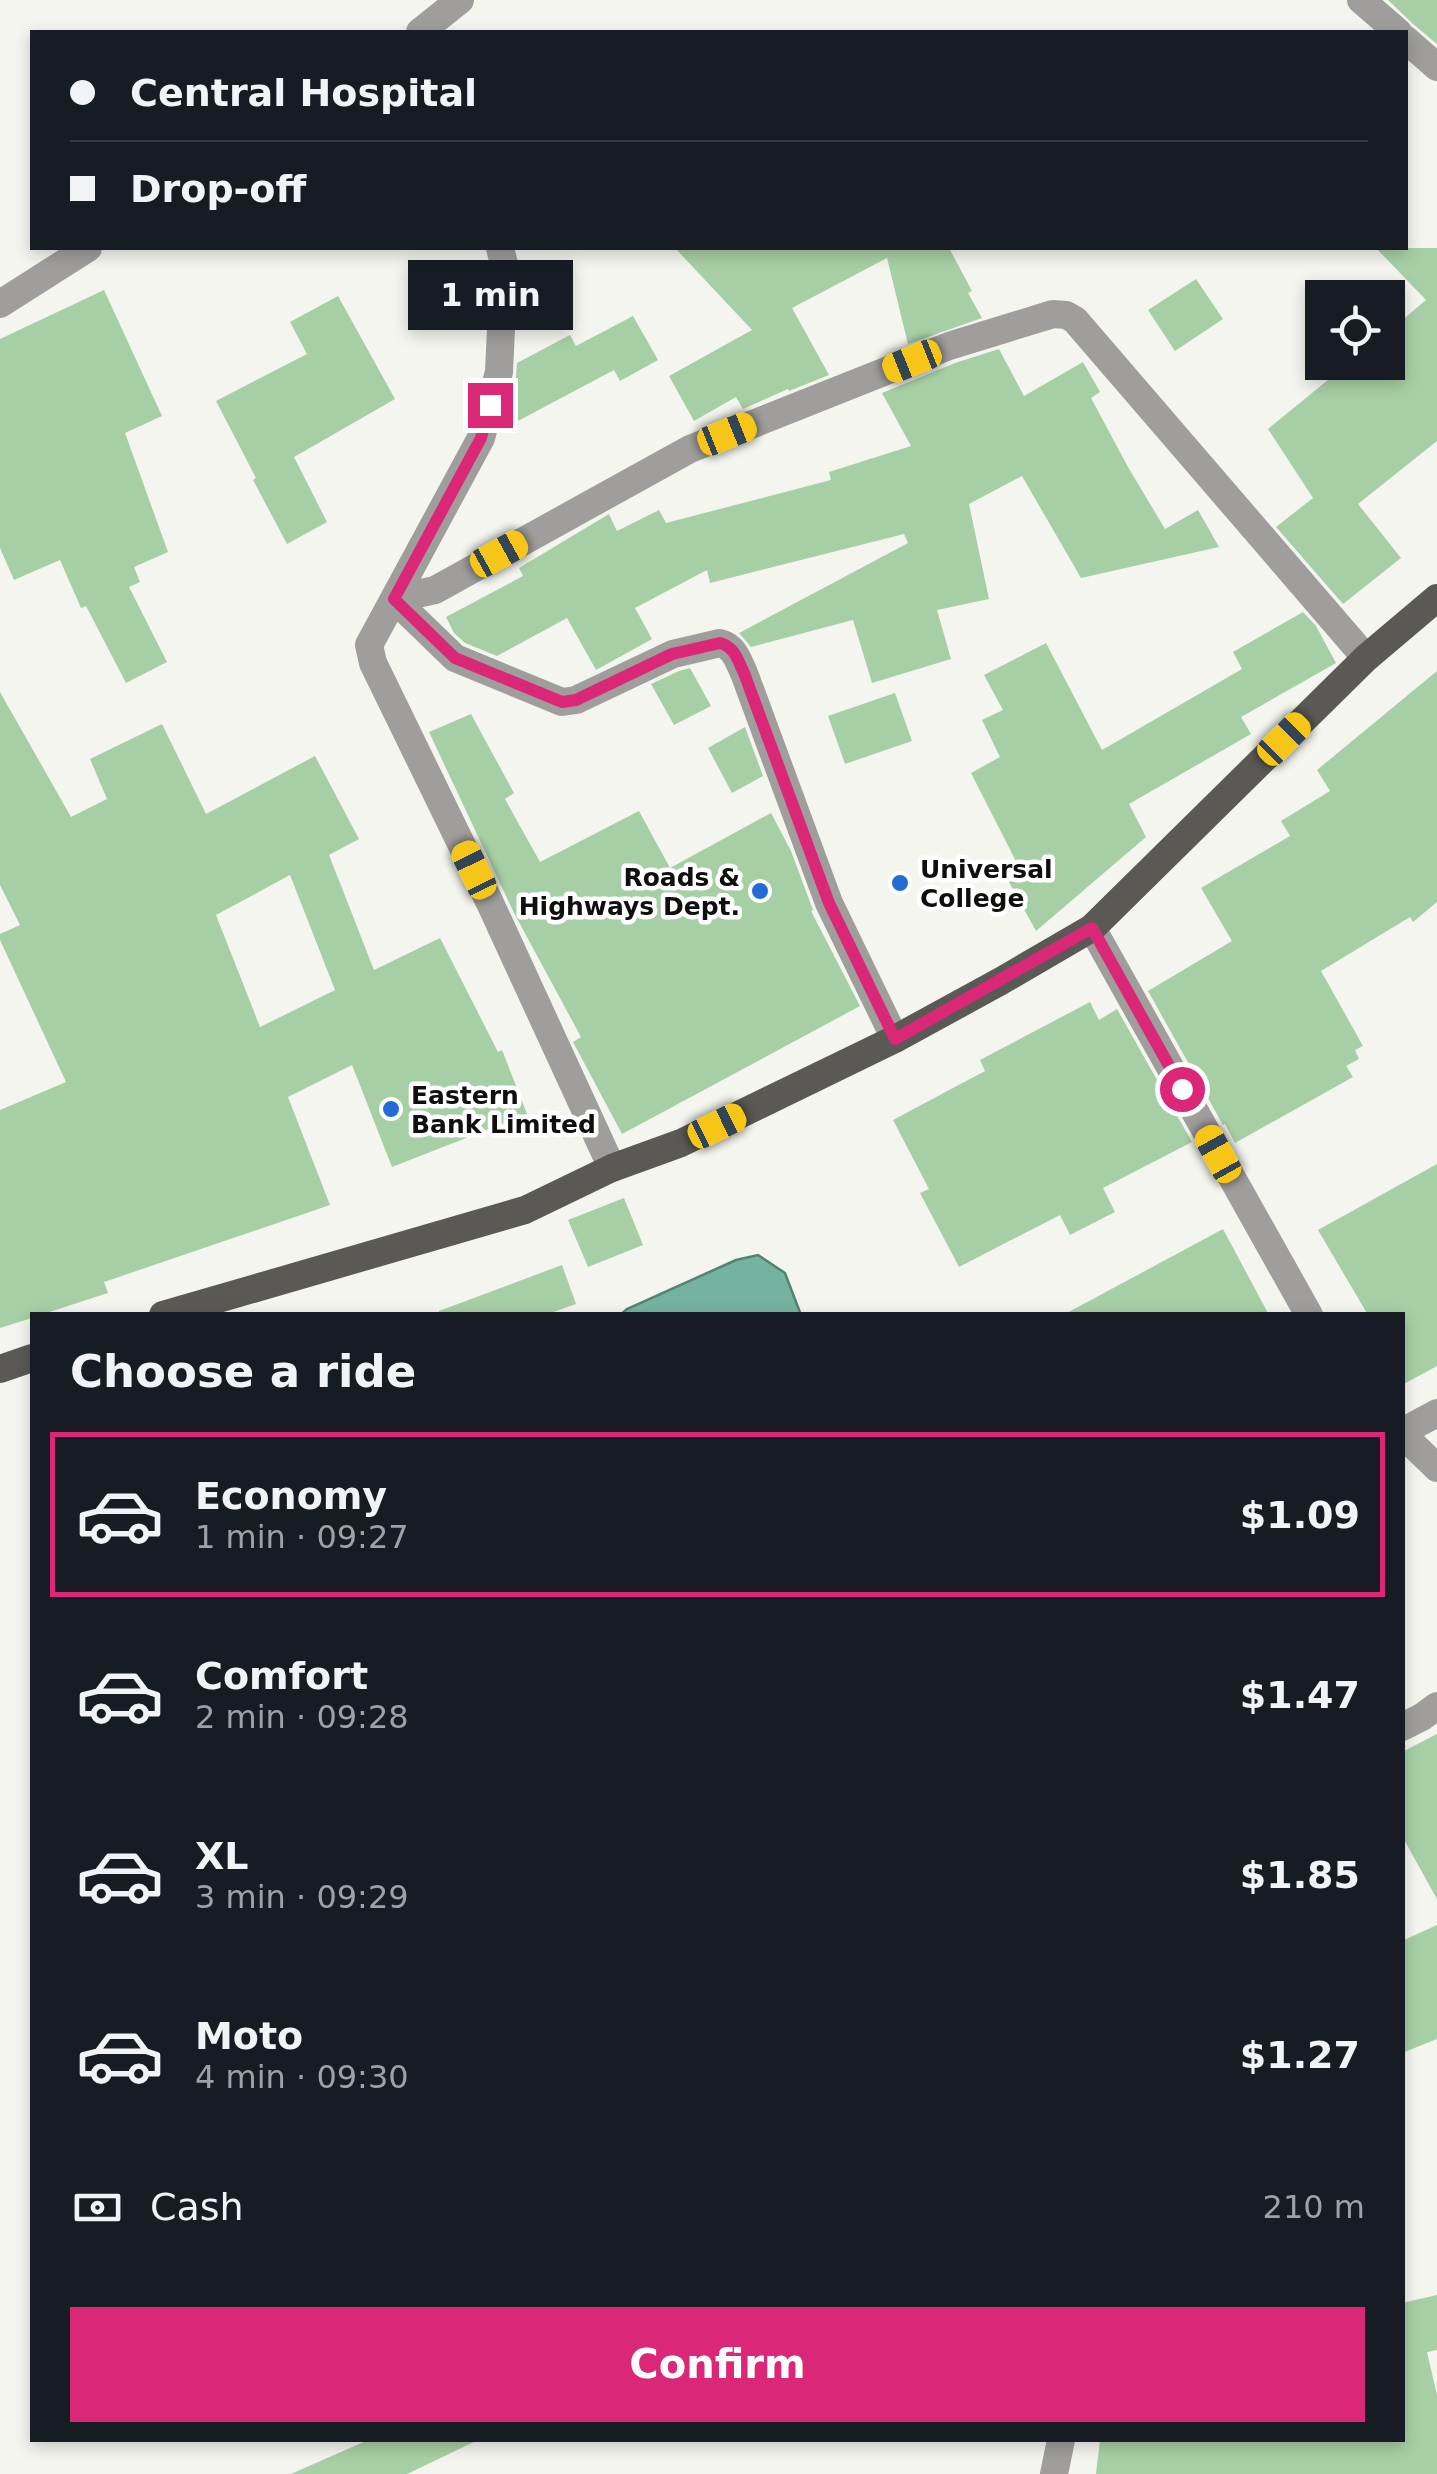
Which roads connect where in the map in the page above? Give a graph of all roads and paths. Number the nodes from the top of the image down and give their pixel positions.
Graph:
1 (460, 0) edge
2 (1361, 0) edge
3 (422, 30) edge
4 (1396, 30) edge
5 (1408, 41) edge
6 (1437, 66) edge
7 (85, 250) edge
8 (500, 250) edge
9 (0, 304) edge
10 (1437, 598) edge
11 (394, 599) junction
12 (1366, 658) junction
13 (1092, 928) junction
14 (895, 1039) junction
15 (612, 1168) junction
16 (173, 1312) edge
17 (1307, 1312) edge
18 (30, 1359) edge
19 (0, 1368) edge
20 (1437, 1412) edge
21 (1405, 1431) edge
22 (1405, 1436) edge
23 (1437, 1468) edge
24 (1437, 1706) edge
25 (1405, 1726) edge
26 (1061, 2442) edge
27 (1054, 2474) edge

1 - 3 street
2 - 4 street
5 - 6 street
7 - 9 street
8 - 11 street
10 - 12 main road
11 - 12 street
11 - 14 street
11 - 15 street
12 - 13 main road
13 - 14 main road
13 - 17 street
14 - 15 main road
15 - 16 main road
18 - 19 main road
20 - 21 street
22 - 23 street
24 - 25 street
26 - 27 street

